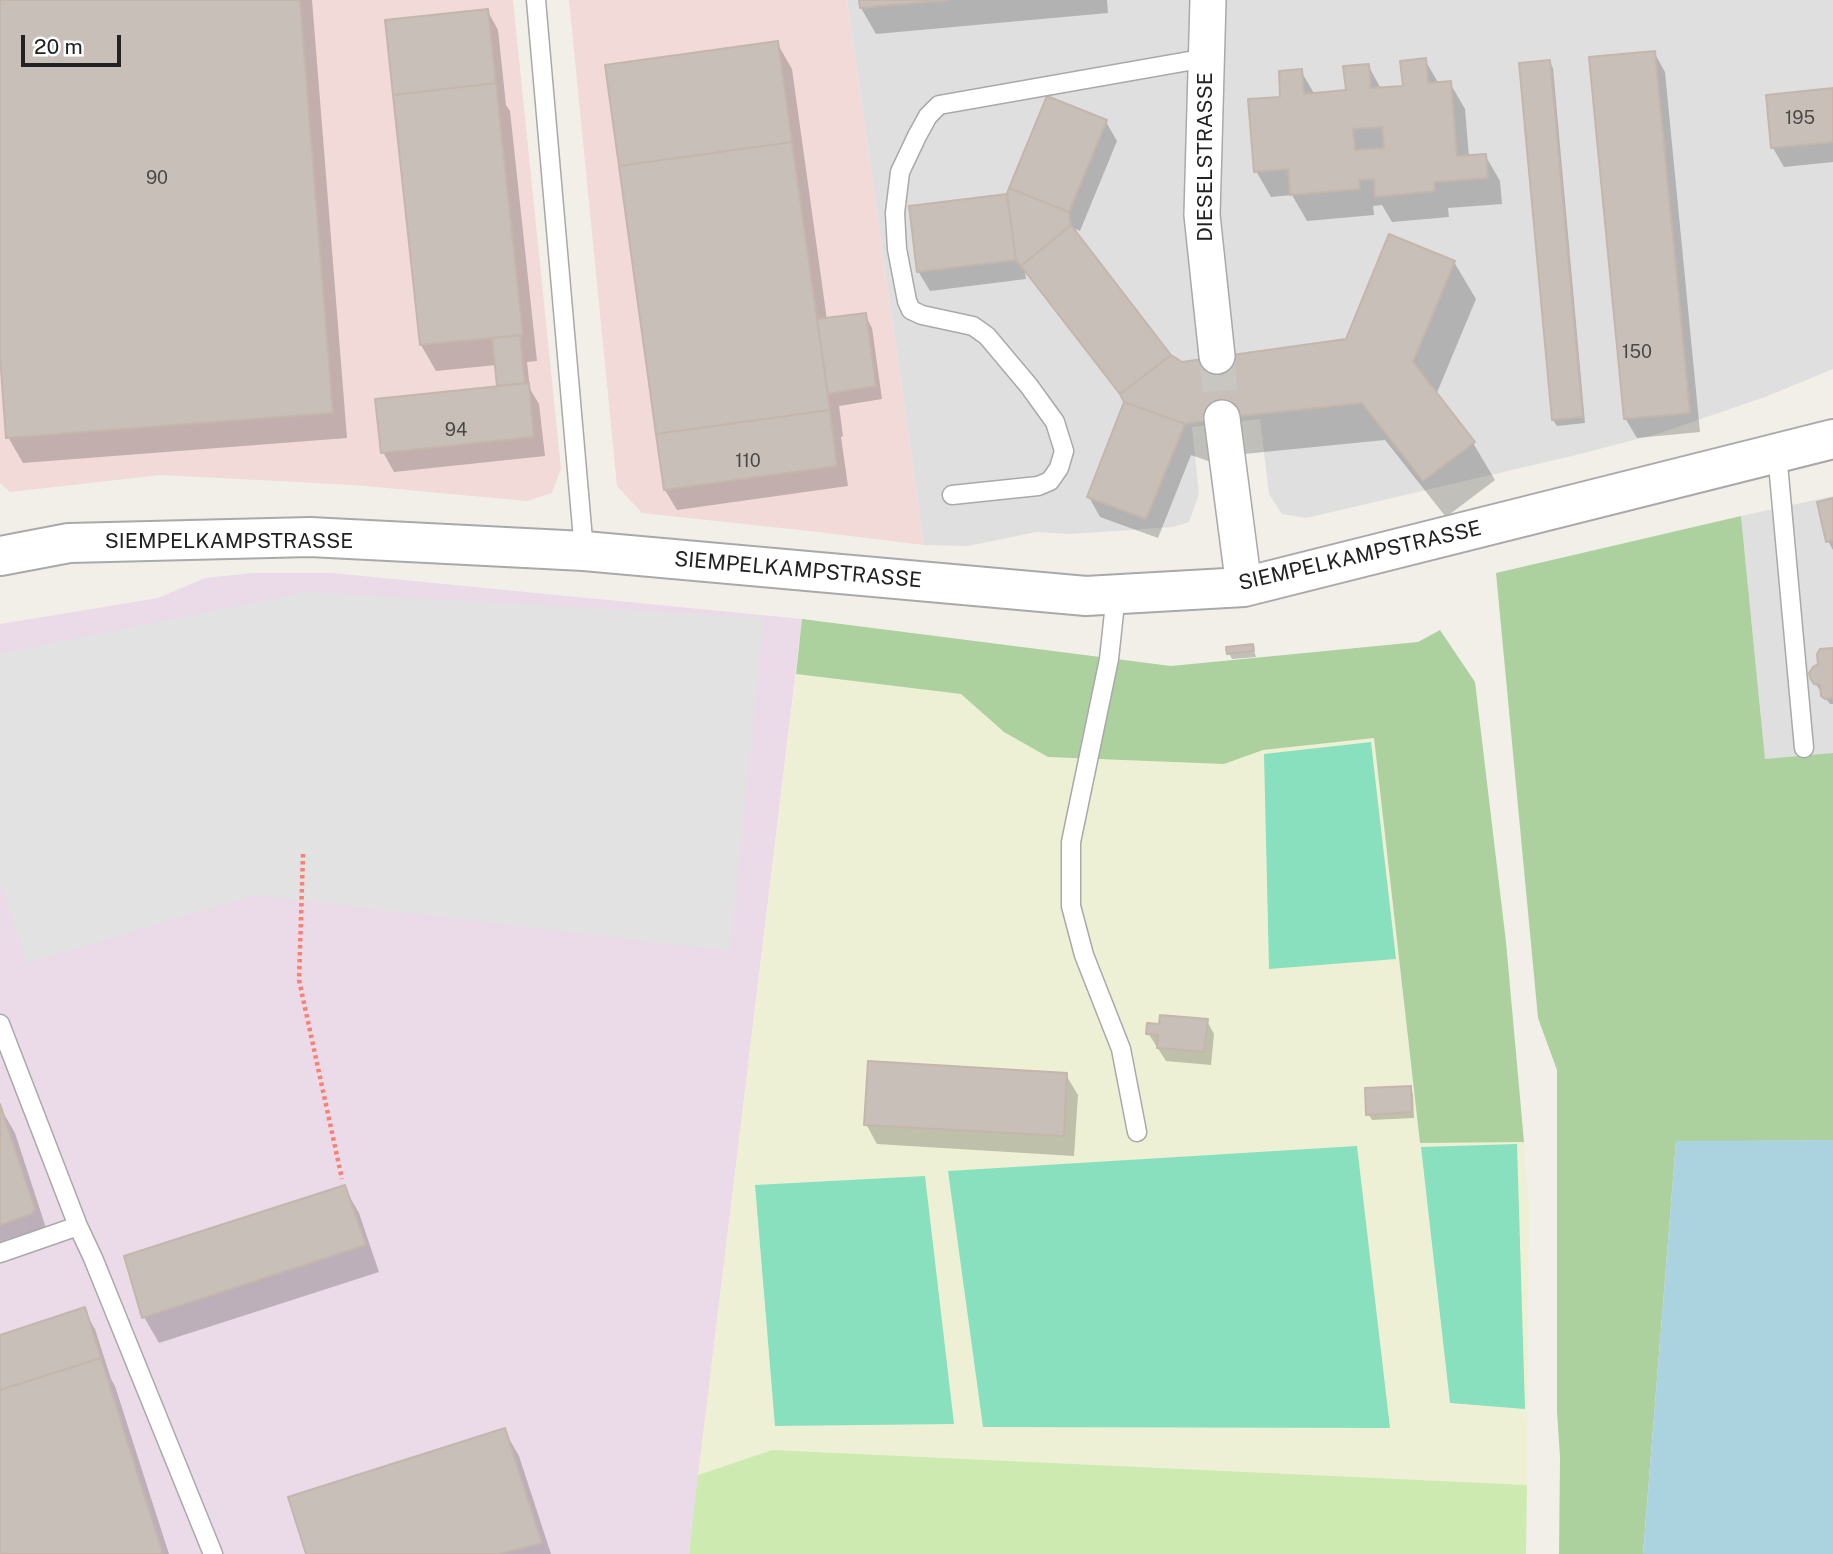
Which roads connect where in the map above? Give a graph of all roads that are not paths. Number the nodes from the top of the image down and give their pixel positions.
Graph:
1 (536, 0) edge
2 (1208, 0) edge
3 (1206, 58) junction
4 (1217, 356) tunnel mouth
5 (1222, 418) tunnel mouth
6 (1833, 439) edge
7 (1777, 453) junction
8 (952, 495) dead end
9 (584, 551) junction
10 (0, 555) edge
11 (1244, 587) junction
12 (1116, 594) junction
13 (1804, 748) dead end
14 (0, 1024) edge
15 (1136, 1132) dead end
16 (78, 1226) junction
17 (0, 1252) edge
18 (213, 1554) edge

1 - 9 lane
2 - 3 street, DIESELSTRASSE
3 - 4 street, DIESELSTRASSE
3 - 8 lane
5 - 11 street
6 - 7 street, SIEMPELKAMPSTRASSE
7 - 11 street, SIEMPELKAMPSTRASSE
7 - 13 lane
9 - 10 street, SIEMPELKAMPSTRASSE
9 - 12 street, SIEMPELKAMPSTRASSE
11 - 12 street, SIEMPELKAMPSTRASSE
12 - 15 lane
14 - 16 lane
16 - 17 lane
16 - 18 lane

